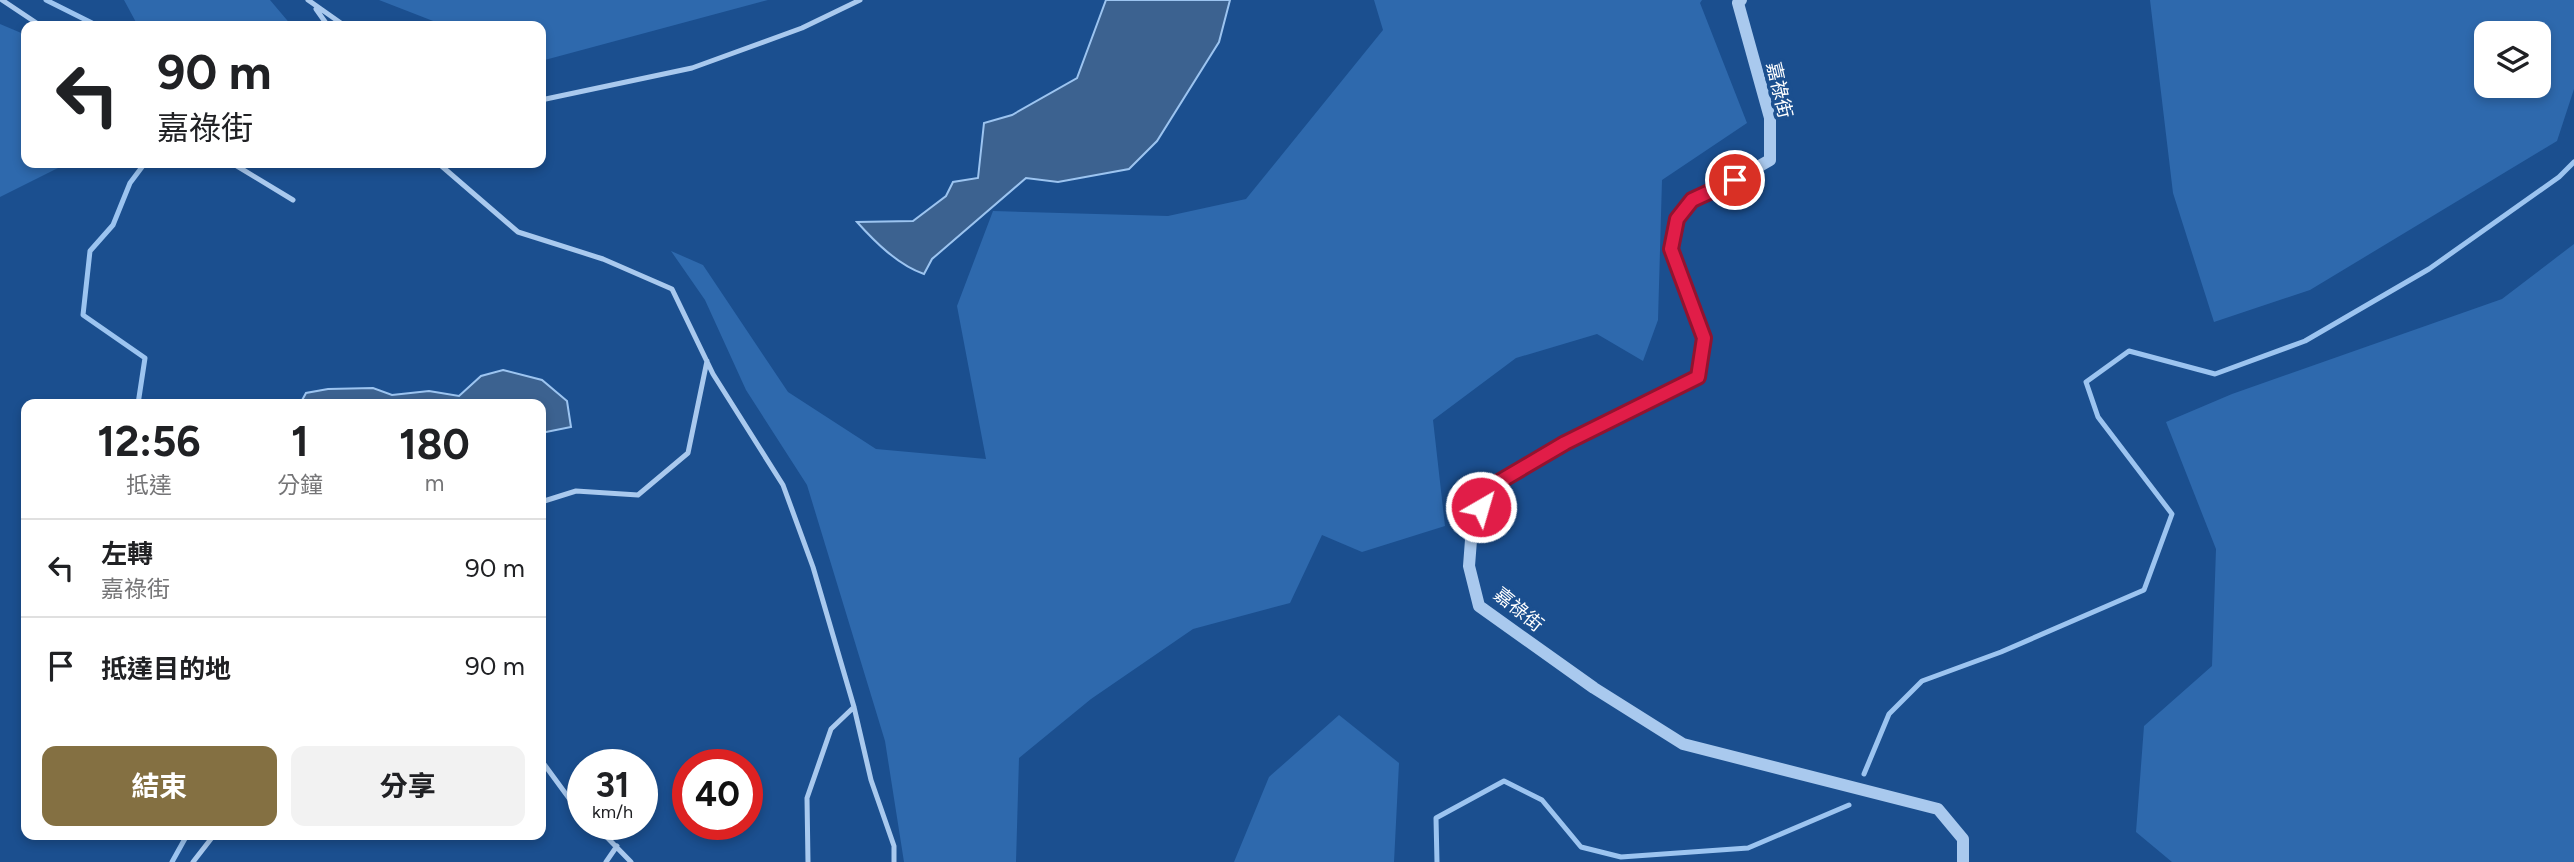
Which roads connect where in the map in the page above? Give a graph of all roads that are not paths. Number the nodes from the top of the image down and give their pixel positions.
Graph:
1 (2, 0) edge
2 (308, 0) edge
3 (860, 0) edge
4 (1741, 0) edge
5 (314, 7) junction
6 (34, 21) edge
7 (324, 21) edge
8 (337, 21) edge
9 (546, 99) edge
10 (240, 168) edge
11 (444, 168) edge
12 (293, 200) dead end
13 (707, 360) junction
14 (546, 500) edge
15 (854, 707) junction
16 (546, 767) edge
17 (567, 795) edge
18 (210, 840) edge
19 (611, 840) edge
20 (617, 846) junction
21 (193, 862) edge
22 (607, 862) edge
23 (631, 862) edge
24 (808, 862) edge
25 (894, 862) edge
26 (1963, 862) edge

1 - 6 lane
2 - 5 lane
3 - 9 lane
4 - 26 street, 嘉祿街
5 - 7 lane
5 - 8 lane
10 - 12 lane
11 - 13 lane
13 - 14 lane
13 - 15 lane
15 - 24 lane
15 - 25 lane
16 - 17 lane
18 - 21 lane
19 - 20 lane
20 - 22 lane
20 - 23 lane

